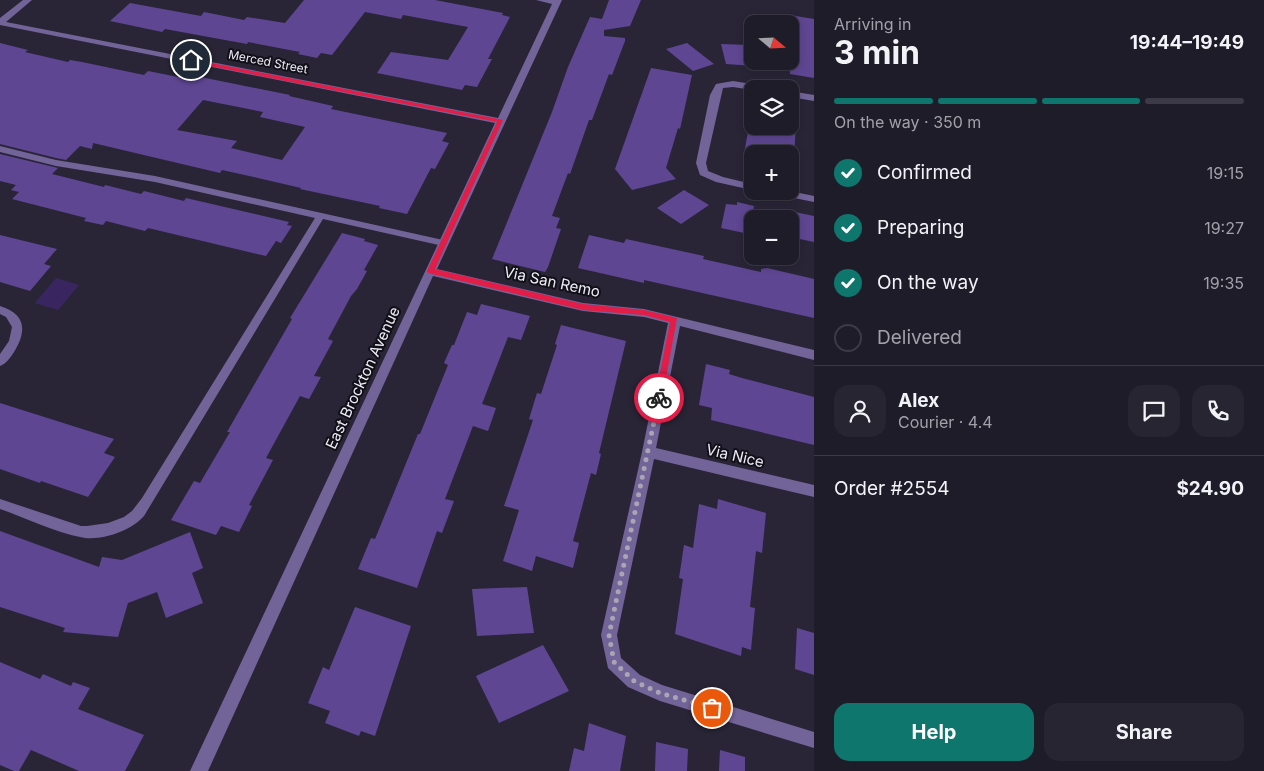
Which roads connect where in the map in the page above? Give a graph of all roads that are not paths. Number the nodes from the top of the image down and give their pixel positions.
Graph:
1 (28, 0) edge
2 (540, 0) edge
3 (557, 1) edge
4 (0, 23) edge
5 (744, 85) edge
6 (799, 96) edge
7 (814, 98) edge
8 (501, 121) junction
9 (0, 149) edge
10 (744, 185) edge
11 (799, 196) edge
12 (814, 199) edge
13 (321, 215) junction
14 (443, 244) junction
15 (430, 271) junction
16 (0, 310) edge
17 (674, 320) junction
18 (814, 354) edge
19 (0, 362) edge
20 (649, 452) junction
21 (814, 491) edge
22 (0, 504) edge
23 (814, 740) edge
24 (199, 771) edge

1 - 4 street
2 - 3 street
3 - 8 street, East Brockton Avenue
4 - 8 street, Merced Street
5 - 10 street
6 - 7 street
8 - 14 street, East Brockton Avenue
9 - 13 lane
11 - 12 street
13 - 14 lane
13 - 22 lane
14 - 15 street, East Brockton Avenue
15 - 17 street, Via San Remo
15 - 24 street, East Brockton Avenue
16 - 19 lane
17 - 18 street, Via San Remo
17 - 20 street
20 - 21 street, Via Nice
20 - 23 street

